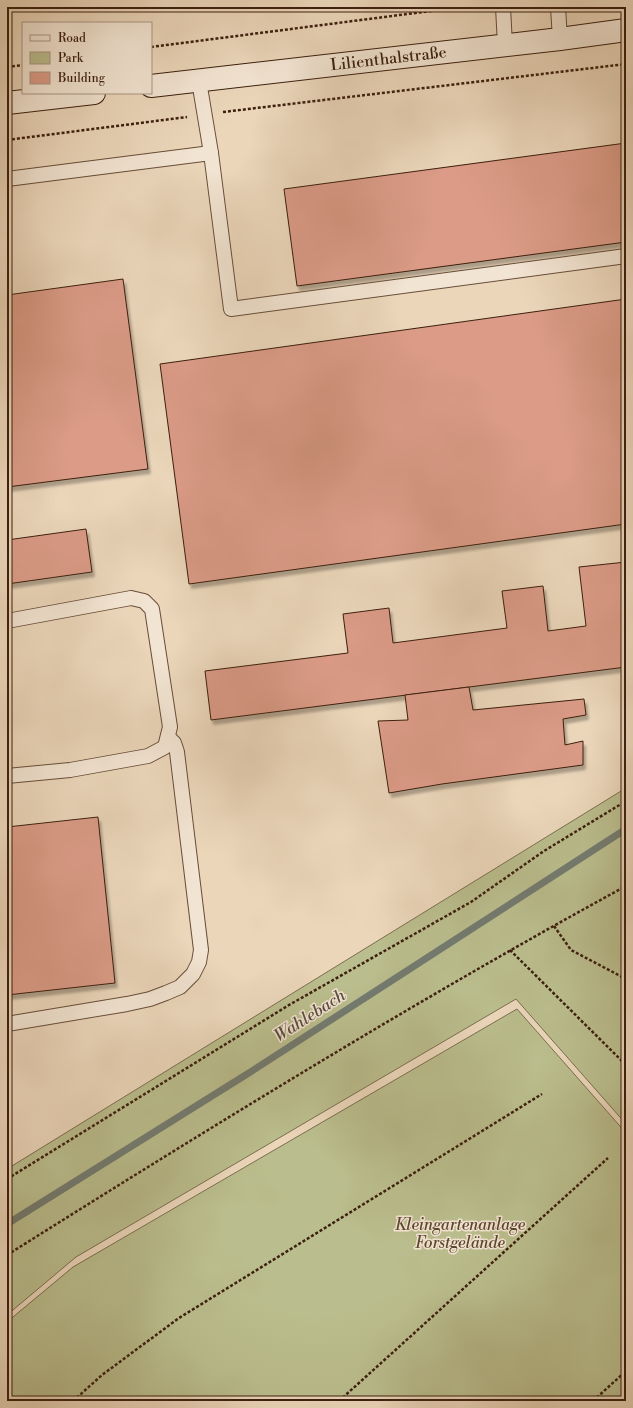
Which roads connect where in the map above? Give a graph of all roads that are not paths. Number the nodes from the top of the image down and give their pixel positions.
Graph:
1 (503, 7) edge
2 (558, 7) edge
3 (626, 30) edge
4 (560, 39) junction
5 (505, 45) junction
6 (199, 81) junction
7 (152, 86) edge
8 (85, 94) edge
9 (7, 103) edge
10 (211, 153) junction
11 (7, 178) edge
12 (626, 256) edge
13 (7, 621) edge
14 (168, 737) junction
15 (7, 776) edge
16 (7, 1024) edge

1 - 5 lane
2 - 4 lane
3 - 4 main road, Lilienthalstraße
4 - 5 main road, Lilienthalstraße
5 - 6 main road, Lilienthalstraße
6 - 7 main road, Lilienthalstraße
6 - 10 lane
8 - 9 main road
10 - 11 lane
10 - 12 lane
13 - 14 lane
14 - 15 lane
14 - 16 lane

